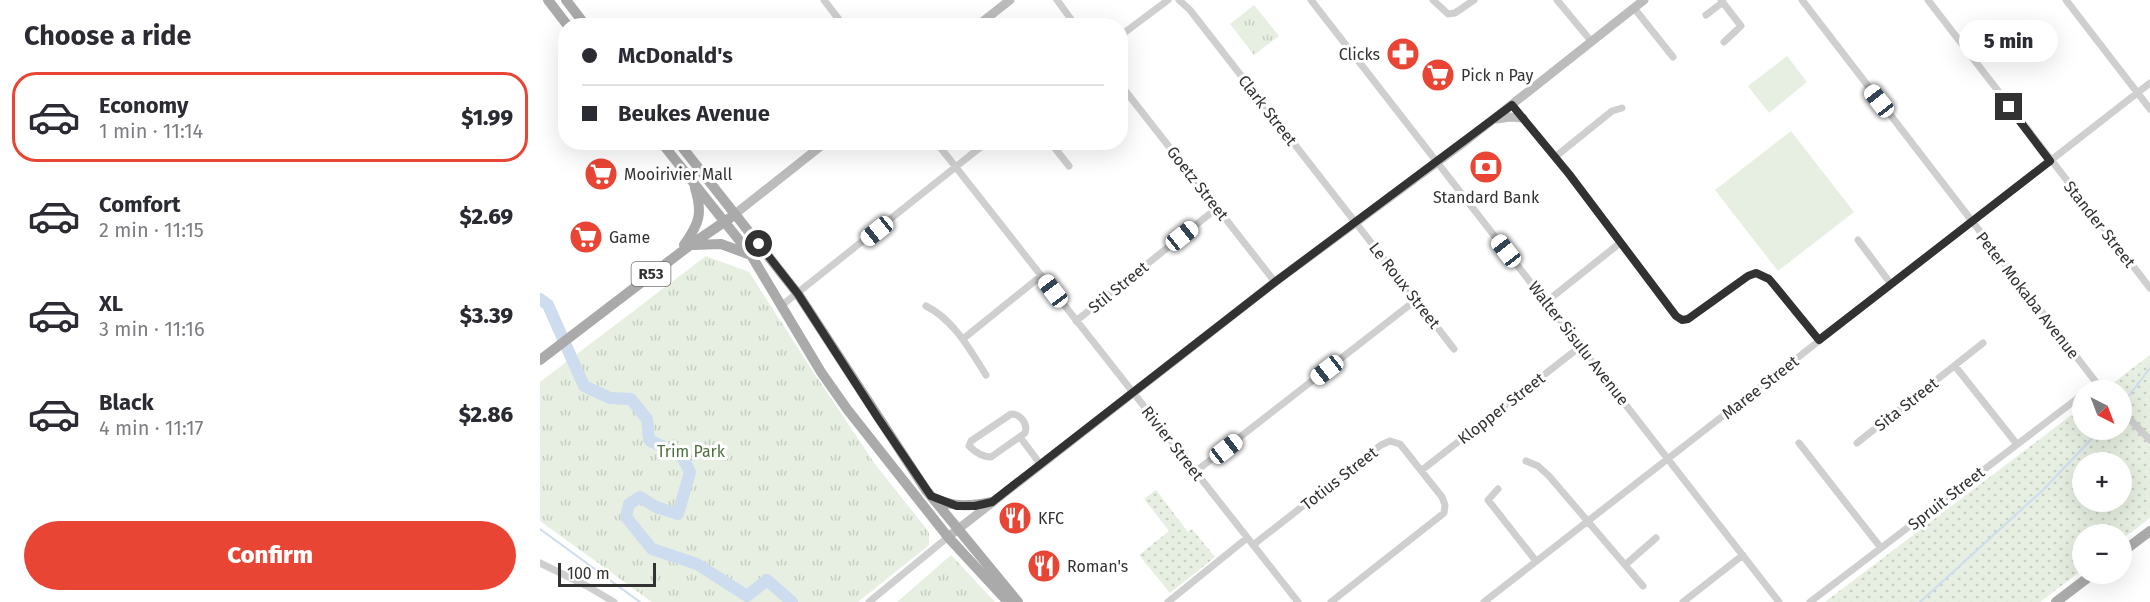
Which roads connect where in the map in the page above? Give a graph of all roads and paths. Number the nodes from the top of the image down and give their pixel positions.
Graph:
1 (548, 0) edge
2 (566, 0) edge
3 (824, 0) edge
4 (1010, 0) edge
5 (1057, 0) edge
6 (1168, 0) edge
7 (1179, 0) edge
8 (1311, 0) edge
9 (1433, 0) edge
10 (1474, 0) edge
11 (1557, 0) edge
12 (1644, 0) edge
13 (1802, 0) edge
14 (1928, 0) edge
15 (2066, 0) edge
16 (1722, 1) edge
17 (1634, 8) junction
18 (1706, 15) dead end
19 (562, 18) edge
20 (580, 18) edge
21 (838, 18) edge
22 (987, 18) edge
23 (1070, 18) edge
24 (1128, 30) edge
25 (1591, 41) junction
26 (1724, 42) dead end
27 (1674, 57) dead end
28 (2150, 83) edge
29 (2137, 93) junction
30 (1128, 94) edge
31 (1512, 105) junction
32 (1622, 108) dead end
33 (2150, 109) edge
34 (1523, 118) junction
35 (1493, 120) junction
36 (667, 150) edge
37 (684, 150) edge
38 (816, 150) edge
39 (942, 150) edge
40 (977, 150) edge
41 (1056, 150) edge
42 (1555, 157) junction
43 (2050, 161) junction
44 (1438, 162) junction
45 (1069, 166) dead end
46 (956, 168) junction
47 (693, 183) junction
48 (1217, 208) junction
49 (735, 214) junction
50 (1355, 221) junction
51 (724, 222) junction
52 (1971, 222) junction
53 (1858, 240) dead end
54 (1620, 243) junction
55 (689, 246) junction
56 (751, 255) junction
57 (677, 256) junction
58 (1041, 276) junction
59 (1275, 282) junction
60 (1891, 284) junction
61 (2150, 288) edge
62 (798, 294) junction
63 (1416, 300) junction
64 (1546, 302) junction
65 (781, 306) junction
66 (927, 306) dead end
67 (1076, 321) junction
68 (963, 339) junction
69 (1819, 340) junction
70 (1983, 343) dead end
71 (1581, 346) junction
72 (1454, 349) dead end
73 (541, 359) edge
74 (1955, 366) junction
75 (986, 375) dead end
76 (2095, 380) edge
77 (1133, 393) junction
78 (2072, 402) edge
79 (2132, 421) edge
80 (1020, 437) junction
81 (2150, 440) edge
82 (1798, 442) dead end
83 (1857, 443) dead end
84 (2016, 443) junction
85 (1669, 459) junction
86 (1526, 461) dead end
87 (1041, 465) junction
88 (1422, 470) junction
89 (1195, 472) junction
90 (1498, 489) dead end
91 (931, 496) junction
92 (992, 502) junction
93 (1588, 521) junction
94 (958, 529) junction
95 (2150, 531) edge
96 (948, 537) junction
97 (1247, 538) junction
98 (1656, 538) dead end
99 (1253, 545) junction
100 (2132, 545) edge
101 (1881, 548) junction
102 (1743, 555) junction
103 (1536, 561) junction
104 (540, 563) edge
105 (1625, 565) junction
106 (2081, 584) edge
107 (1643, 586) dead end
108 (2063, 600) edge
109 (614, 602) edge
110 (869, 602) edge
111 (1008, 602) edge
112 (1018, 602) edge
113 (1168, 602) edge
114 (1298, 602) edge
115 (1331, 602) edge
116 (1484, 602) edge
117 (1683, 602) edge
118 (1779, 602) edge
119 (1810, 602) edge

1 - 19 main road
2 - 20 main road
3 - 21 street
4 - 22 street
5 - 23 street
6 - 24 street
7 - 50 street, Clark Street
8 - 44 street, Walter Sisulu Avenue
9 - 10 street
11 - 25 street
12 - 17 street
13 - 52 street, Peter Mokaba Avenue
14 - 43 street, Stander Street
15 - 29 street
16 - 18 street
16 - 26 street
17 - 25 street
17 - 27 street
25 - 31 street
28 - 29 street, Maree Street
29 - 33 street
29 - 43 street, Maree Street
30 - 48 street, Goetz Street
31 - 34 street
31 - 35 street
32 - 42 street
34 - 35 street
34 - 42 street
35 - 44 street
36 - 47 main road
37 - 49 main road
38 - 49 street
39 - 46 street, Rivier Street
40 - 46 street
41 - 45 street
42 - 54 street
43 - 52 street, Maree Street
43 - 61 street, Stander Street
44 - 50 street
44 - 64 street, Walter Sisulu Avenue
46 - 58 street, Rivier Street
46 - 62 street
47 - 51 main road
47 - 57 main road
48 - 59 street, Goetz Street
48 - 67 street, Stil Street
49 - 51 main road, R53
49 - 62 main road
50 - 59 street
50 - 63 street, Le Roux Street
51 - 55 main road, R53
51 - 56 main road
52 - 60 street, Maree Street
52 - 76 street, Peter Mokaba Avenue
53 - 60 street
54 - 64 street
54 - 69 street
55 - 56 main road
55 - 57 main road, R53
56 - 65 main road
57 - 73 main road, R53
58 - 67 street, Rivier Street
58 - 68 street
59 - 77 street
60 - 69 street, Maree Street
62 - 65 street
62 - 91 main road
63 - 72 street, Le Roux Street
63 - 89 street
64 - 71 street, Walter Sisulu Avenue
65 - 96 main road
66 - 68 street
67 - 77 street, Rivier Street
68 - 75 street
69 - 85 street, Maree Street
70 - 74 street, Sita Street
71 - 85 street, Walter Sisulu Avenue
71 - 88 street, Klopper Street
74 - 83 street, Sita Street
74 - 84 street, Sita Street
77 - 87 street
77 - 89 street, Rivier Street
78 - 84 street, Spruit Street
79 - 81 street
80 - 80 street
80 - 87 street
82 - 101 street
84 - 101 street, Spruit Street
85 - 93 street, Maree Street
85 - 102 street, Walter Sisulu Avenue
86 - 93 street
87 - 92 street
88 - 99 street, Totius Street
88 - 115 street
89 - 97 street, Rivier Street
90 - 103 street
91 - 92 main road
91 - 94 main road
92 - 94 street
93 - 103 street, Maree Street
93 - 105 street
94 - 96 street
94 - 112 main road
95 - 100 main road
96 - 110 street
96 - 111 main road
97 - 99 street, Rivier Street
97 - 113 street
98 - 105 street
99 - 114 street, Rivier Street
101 - 119 street, Spruit Street
102 - 117 street
102 - 118 street, Walter Sisulu Avenue
103 - 116 street, Maree Street
104 - 109 street
105 - 107 street
106 - 108 main road

